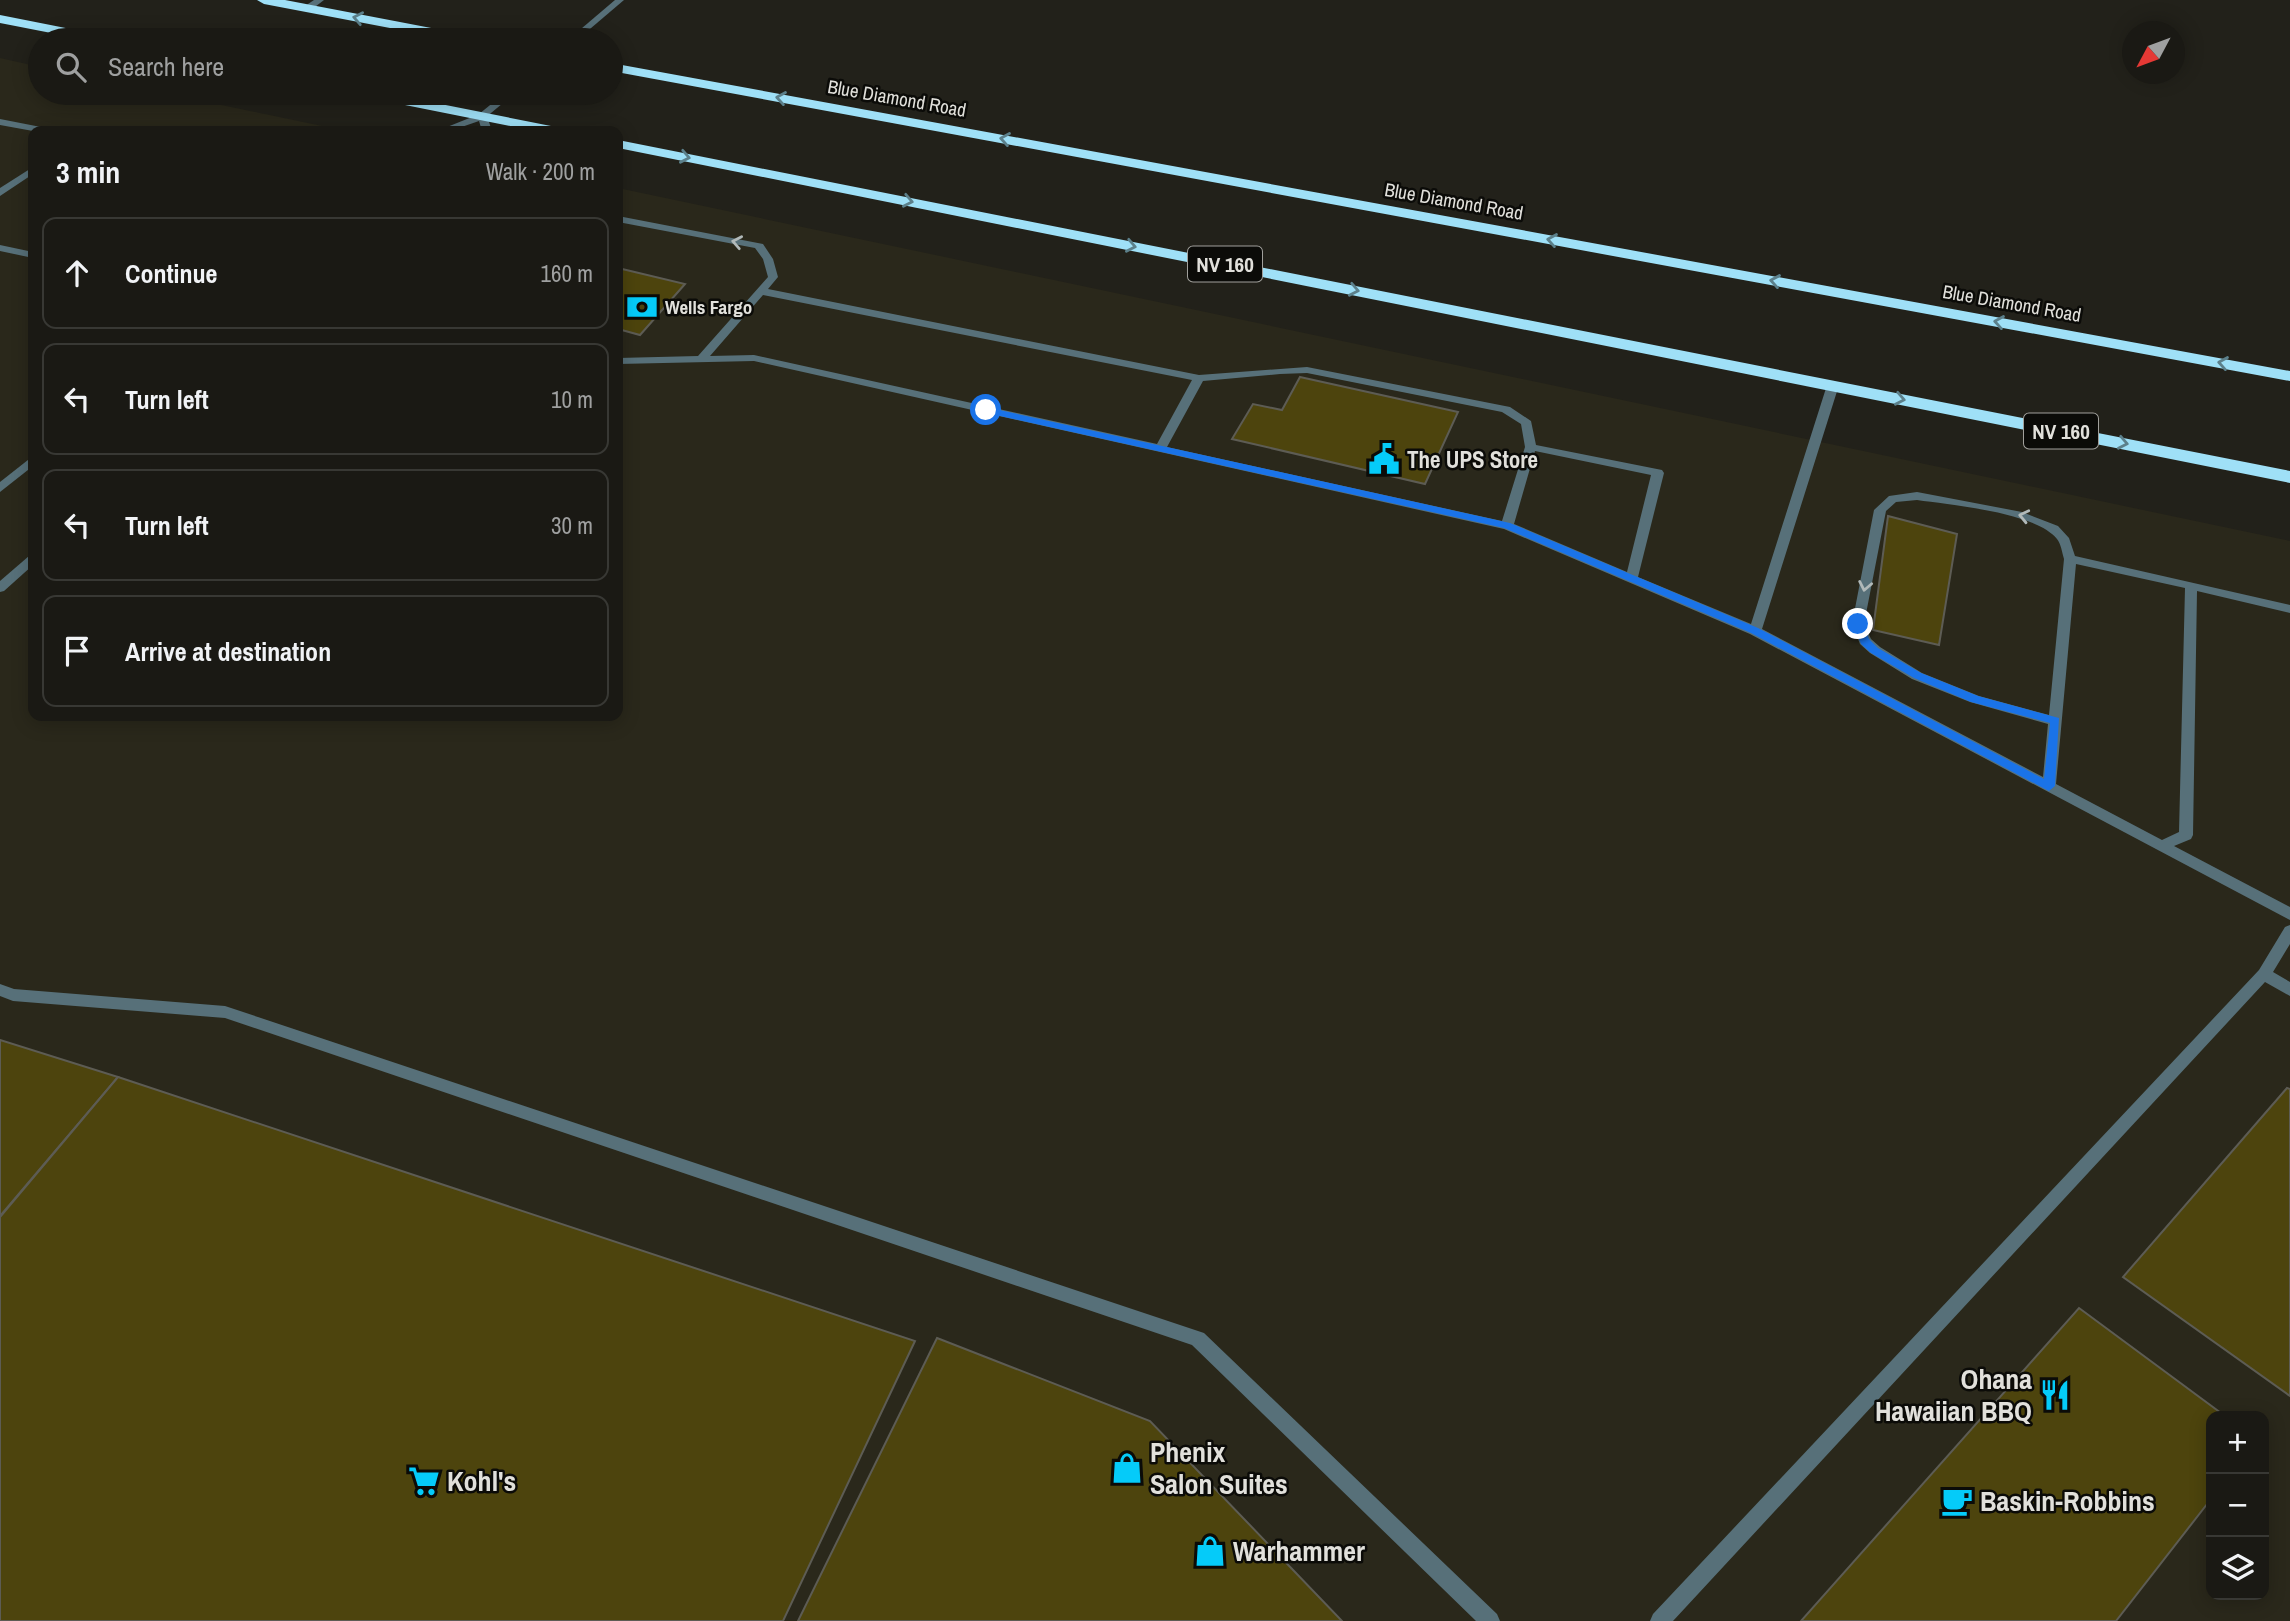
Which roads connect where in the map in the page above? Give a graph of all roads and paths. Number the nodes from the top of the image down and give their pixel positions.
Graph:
1 (264, 0) edge
2 (620, 0) edge
3 (314, 4) edge
4 (0, 19) edge
5 (45, 28) edge
6 (420, 28) edge
7 (586, 28) edge
8 (623, 69) edge
9 (424, 105) edge
10 (496, 105) edge
11 (482, 117) junction
12 (0, 122) edge
13 (456, 126) edge
14 (485, 126) edge
15 (530, 126) edge
16 (28, 127) edge
17 (623, 145) edge
18 (28, 173) edge
19 (0, 193) edge
20 (623, 220) edge
21 (0, 248) edge
22 (28, 254) edge
23 (761, 290) junction
24 (701, 359) junction
25 (623, 361) edge
26 (2290, 376) edge
27 (1199, 378) junction
28 (1833, 385) junction
29 (1531, 447) junction
30 (1160, 449) junction
31 (28, 464) edge
32 (2290, 477) edge
33 (0, 488) edge
34 (1507, 526) junction
35 (2070, 559) junction
36 (28, 563) edge
37 (1631, 579) junction
38 (2191, 585) junction
39 (0, 588) edge
40 (2290, 609) edge
41 (1755, 631) junction
42 (2055, 721) junction
43 (2049, 786) junction
44 (2162, 846) junction
45 (2290, 914) edge
46 (2290, 931) edge
47 (2264, 974) junction
48 (0, 990) edge
49 (2290, 990) edge
50 (1490, 1621) edge
51 (1660, 1621) edge

1 - 3 highway
2 - 7 street
6 -> 3 highway
4 - 5 highway
26 -> 8 highway, Blue Diamond Road
9 - 11 highway
10 - 11 street
11 - 13 street
11 - 14 street
11 - 15 highway
12 - 16 street
17 -> 28 highway, NV 160
18 - 19 street
23 -> 20 street
21 - 22 street
23 - 24 street
23 - 27 street
24 - 25 street
24 - 30 street
27 - 29 street
27 - 30 street
28 -> 32 highway, NV 160
28 - 41 street
29 - 34 street
29 - 37 street
30 - 34 street
31 - 33 street
34 - 37 street
35 - 38 street
35 - 42 street
35 -> 42 street
36 - 39 street
37 - 41 street
38 - 40 street
38 - 44 street
41 - 43 street
42 - 43 street
43 - 44 street
44 - 45 street
46 - 47 street
47 - 49 street
47 - 51 street
48 - 50 street

